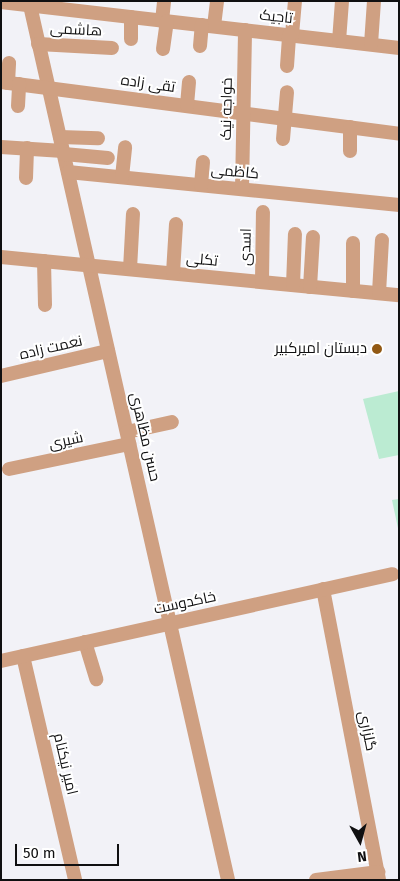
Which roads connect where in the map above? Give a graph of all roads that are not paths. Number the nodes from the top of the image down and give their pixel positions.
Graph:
1 (164, 1) edge
2 (217, 1) edge
3 (295, 1) edge
4 (342, 1) edge
5 (374, 1) edge
6 (1, 2) edge
7 (30, 3) edge
8 (131, 17) junction
9 (165, 21) junction
10 (208, 26) junction
11 (245, 30) junction
12 (290, 35) junction
13 (131, 39) dead end
14 (339, 41) junction
15 (38, 44) junction
16 (371, 44) junction
17 (200, 46) dead end
18 (112, 48) dead end
19 (399, 48) edge
20 (163, 49) dead end
21 (10, 63) dead end
22 (286, 66) dead end
23 (189, 82) dead end
24 (9, 83) edge
25 (48, 87) junction
26 (287, 92) dead end
27 (187, 105) junction
28 (18, 106) dead end
29 (243, 113) junction
30 (284, 118) junction
31 (350, 127) junction
32 (399, 134) edge
33 (98, 138) dead end
34 (283, 139) dead end
35 (1, 147) edge
36 (62, 147) junction
37 (125, 147) dead end
38 (27, 148) junction
39 (350, 151) dead end
40 (108, 158) dead end
41 (203, 162) dead end
42 (68, 172) junction
43 (122, 177) junction
44 (26, 178) dead end
45 (201, 185) junction
46 (242, 189) junction
47 (399, 205) edge
48 (263, 212) dead end
49 (133, 214) dead end
50 (176, 224) dead end
51 (295, 234) dead end
52 (313, 237) dead end
53 (382, 240) dead end
54 (354, 244) dead end
55 (1, 257) edge
56 (44, 261) junction
57 (89, 265) junction
58 (130, 269) junction
59 (173, 273) junction
60 (262, 281) junction
61 (293, 285) junction
62 (310, 287) junction
63 (353, 291) junction
64 (379, 293) junction
65 (399, 295) edge
66 (44, 305) dead end
67 (108, 351) junction
68 (1, 376) edge
69 (172, 422) dead end
70 (128, 438) junction
71 (9, 469) dead end
72 (392, 574) dead end
73 (323, 589) junction
74 (170, 623) junction
75 (85, 642) junction
76 (23, 656) junction
77 (1, 661) edge
78 (96, 679) dead end
79 (378, 876) edge
80 (75, 880) edge
81 (228, 880) edge
82 (316, 880) edge

1 - 9 street
2 - 10 street
3 - 12 street
4 - 14 street
5 - 16 street
6 - 7 street, تاجیک
7 - 8 street, تاجیک
7 - 15 street, حسن مظاهری
8 - 9 street, تاجیک
8 - 13 street
9 - 10 street, تاجیک
9 - 20 street
10 - 11 street, تاجیک
10 - 17 street
11 - 12 street, تاجیک
11 - 29 street, خواجه نیک
12 - 14 street, تاجیک
12 - 22 street
14 - 16 street, تاجیک
15 - 18 street, هاشمی
15 - 25 street, حسن مظاهری
16 - 19 street, تاجیک
21 - 24 street
23 - 27 street
24 - 25 street, تقی زاده
24 - 28 street
25 - 27 street, تقی زاده
25 - 36 street, حسن مظاهری
26 - 30 street
27 - 29 street, تقی زاده
29 - 30 street, تقی زاده
29 - 46 street, خواجه نیک
30 - 31 street, تقی زاده
30 - 34 street
31 - 32 street, تقی زاده
31 - 39 street
33 - 36 street
35 - 38 street
36 - 38 street
36 - 40 street
36 - 42 street, حسن مظاهری
37 - 43 street
38 - 44 street
41 - 45 street
42 - 43 street, کاظمی
42 - 57 street, حسن مظاهری
43 - 45 street, کاظمی
45 - 46 street, کاظمی
46 - 47 street, کاظمی
48 - 60 street, اسدی
49 - 58 street
50 - 59 street
51 - 61 street
52 - 62 street
53 - 64 street
54 - 63 street
55 - 56 street, تکلی
56 - 57 street, تکلی
56 - 66 street
57 - 58 street, تکلی
57 - 67 street, حسن مظاهری
58 - 59 street, تکلی
59 - 60 street, تکلی
60 - 61 street, تکلی
61 - 62 street, تکلی
62 - 63 street, تکلی
63 - 64 street, تکلی
64 - 65 street, تکلی
67 - 68 street, نعمت زاده
67 - 70 street, حسن مظاهری
69 - 70 street, شیری
70 - 71 street, شیری
70 - 74 street, حسن مظاهری
72 - 73 street, خاکدوست
73 - 74 street, خاکدوست
73 - 79 street, گلزاری
74 - 75 street, خاکدوست
74 - 81 street, حسن مظاهری
75 - 76 street, خاکدوست
75 - 78 street
76 - 77 street, خاکدوست
76 - 80 street, امیر نیکنام
79 - 82 street

